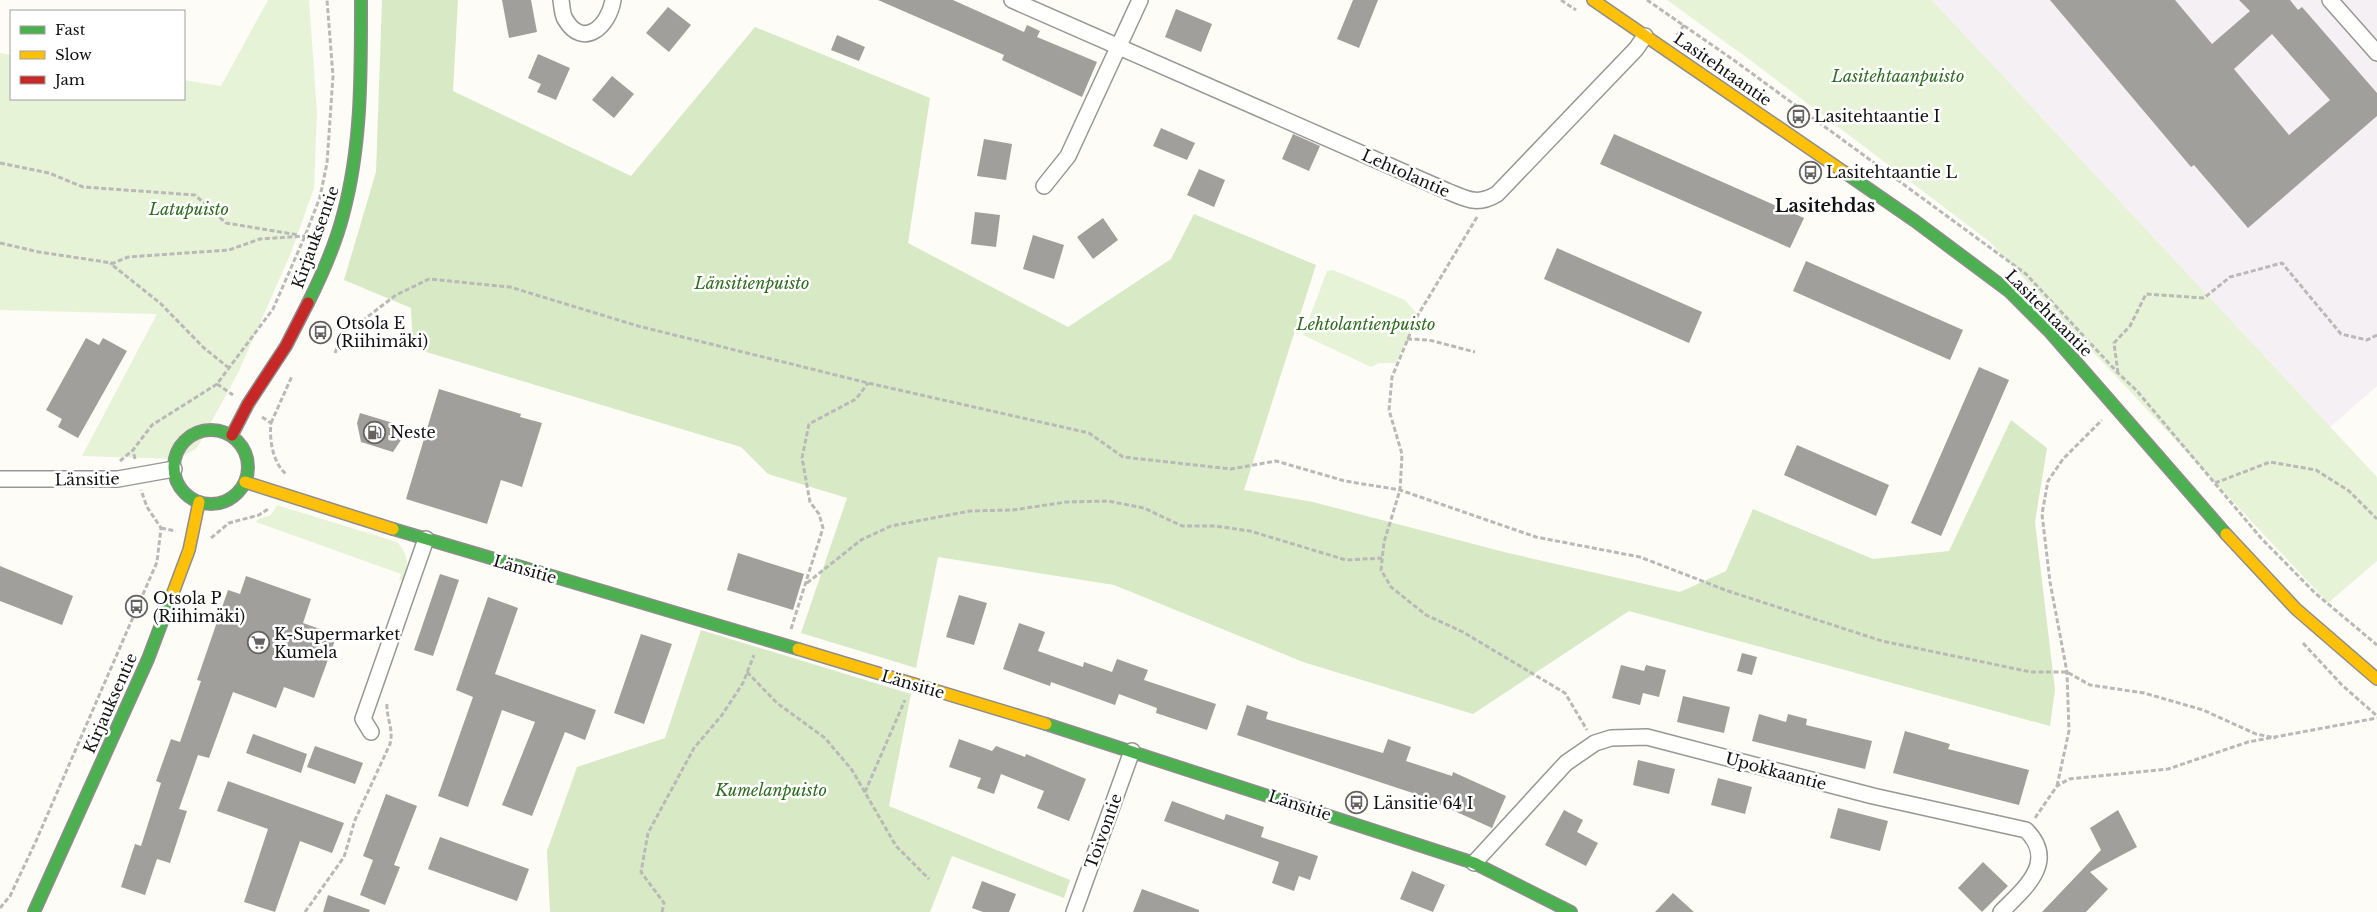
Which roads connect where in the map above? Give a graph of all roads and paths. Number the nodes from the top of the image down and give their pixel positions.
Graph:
1 (361, 0) edge
2 (561, 0) edge
3 (612, 0) edge
4 (1012, 0) edge
5 (1140, 0) edge
6 (1561, 0) edge
7 (1593, 0) edge
8 (2330, 0) edge
9 (1578, 11) dead end
10 (1645, 36) junction
11 (1118, 46) junction
12 (2377, 53) edge
13 (0, 163) edge
14 (1044, 186) dead end
15 (1486, 201) junction
16 (0, 243) edge
17 (112, 263) junction
18 (2377, 335) edge
19 (1407, 339) junction
20 (1475, 352) dead end
21 (335, 353) dead end
22 (229, 368) dead end
23 (294, 370) dead end
24 (2118, 374) dead end
25 (868, 383) junction
26 (217, 384) dead end
27 (2137, 391) dead end
28 (246, 405) junction
29 (2116, 407) junction
30 (271, 423) junction
31 (232, 435) junction
32 (174, 469) junction
33 (289, 477) dead end
34 (0, 479) edge
35 (245, 482) junction
36 (2214, 483) dead end
37 (1400, 490) junction
38 (199, 502) junction
39 (2377, 518) edge
40 (426, 539) junction
41 (1382, 558) junction
42 (807, 583) junction
43 (759, 638) junction
44 (2300, 638) dead end
45 (786, 646) junction
46 (748, 672) junction
47 (2067, 672) junction
48 (2377, 678) edge
49 (912, 683) junction
50 (2377, 717) edge
51 (371, 732) dead end
52 (2276, 738) junction
53 (1595, 743) junction
54 (1132, 751) junction
55 (380, 764) dead end
56 (2056, 786) junction
57 (865, 792) junction
58 (2026, 830) junction
59 (1474, 863) junction
60 (929, 879) dead end
61 (34, 912) edge
62 (305, 912) edge
63 (662, 912) edge
64 (1074, 912) edge
65 (1571, 912) edge
66 (2000, 912) edge

1 - 28 street, Kirjauksentie
2 - 3 street
4 - 11 street, Lehtolantie
5 - 11 street
6 - 9 path
7 - 10 street, Lasitehtaantie
8 - 12 street
10 - 15 street
10 - 29 street, Lasitehtaantie
11 - 14 street
11 - 15 street, Lehtolantie
13 - 17 path
15 - 19 path
16 - 17 path
17 - 22 path
18 - 24 path
19 - 20 path
19 - 37 path
21 - 25 path
23 - 30 path
25 - 37 path
25 - 42 path
26 - 28 path
27 - 29 path
28 - 30 path
28 - 31 street, Kirjauksentie
29 - 47 path
29 - 48 street, Lasitehtaantie
30 - 33 path
31 - 32 street
31 - 35 street
32 - 34 street, Länsitie
32 - 38 street
35 - 38 street
35 - 40 street, Länsitie
36 - 39 path
37 - 41 path
37 - 47 path
38 - 61 street, Kirjauksentie
40 - 43 street, Länsitie
40 - 51 street
41 - 42 path
41 - 53 path
42 - 45 path
43 - 45 street, Länsitie
43 - 46 path
44 - 50 path
45 - 49 street, Länsitie
46 - 57 path
46 - 63 path
47 - 52 path
47 - 56 path
49 - 54 street, Länsitie
49 - 57 path
50 - 52 path
52 - 56 path
53 - 58 street, Upokkaantie
53 - 59 street, Upokkaantie
54 - 59 street, Länsitie
54 - 64 street, Toivontie
55 - 62 path
56 - 58 path
57 - 60 path
58 - 66 street
59 - 65 street, Länsitie

